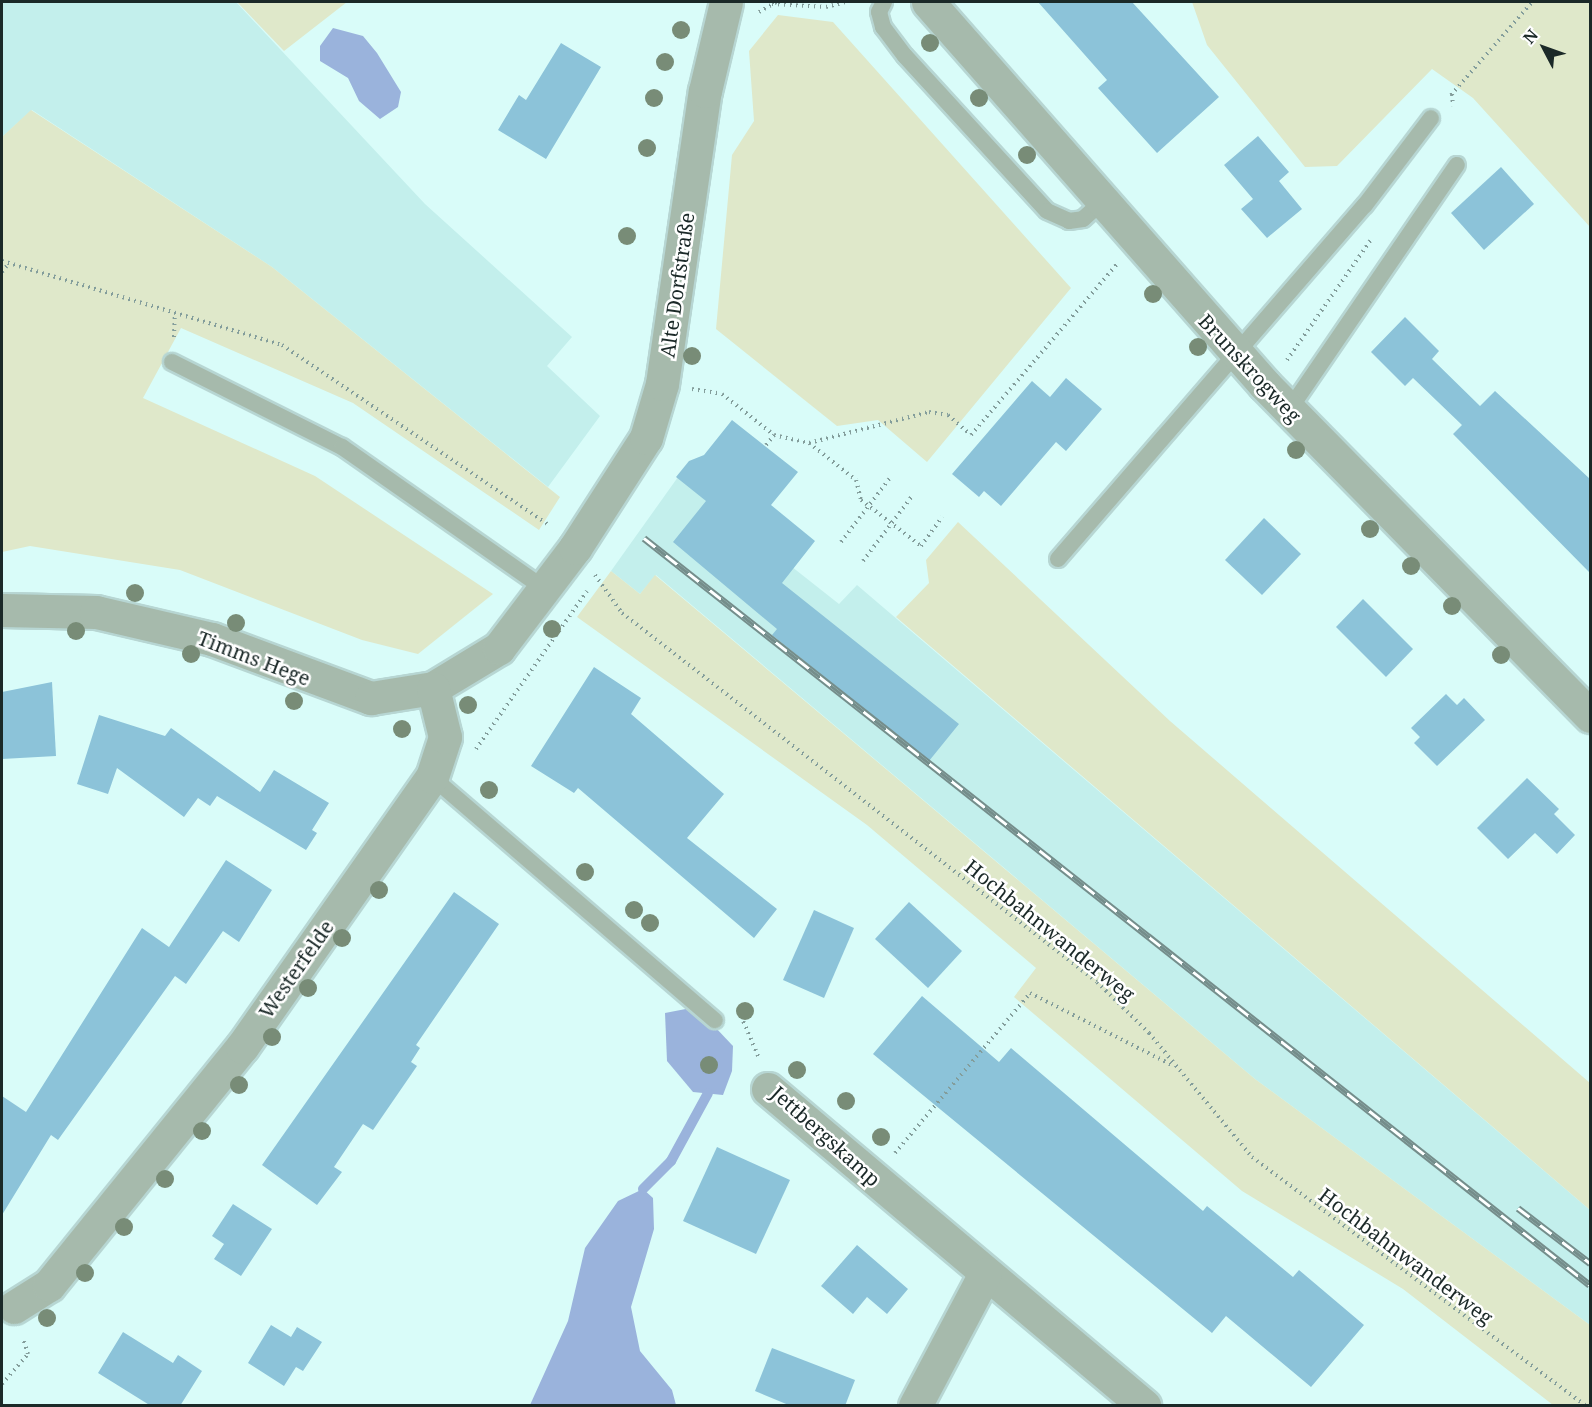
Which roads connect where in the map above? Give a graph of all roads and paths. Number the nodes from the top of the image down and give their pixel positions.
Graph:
1 (726, 2) edge
2 (846, 2) edge
3 (884, 2) edge
4 (928, 2) edge
5 (1532, 2) edge
6 (772, 4) dead end
7 (1431, 118) joint
8 (1457, 165) dead end
9 (1102, 202) junction
10 (1136, 242) junction
11 (2, 261) edge
12 (9, 262) junction
13 (2, 272) edge
14 (1235, 354) junction
15 (172, 362) dead end
16 (662, 384) junction
17 (1288, 410) junction
18 (774, 435) junction
19 (809, 443) junction
20 (766, 445) dead end
21 (890, 478) dead end
22 (913, 495) dead end
23 (868, 506) junction
24 (942, 517) dead end
25 (891, 523) junction
26 (841, 542) dead end
27 (575, 548) junction
28 (1058, 559) dead end
29 (863, 561) dead end
30 (596, 578) junction
31 (546, 590) junction
32 (2, 610) edge
33 (433, 688) junction
34 (1590, 716) edge
35 (434, 773) junction
36 (715, 1020) joint
37 (1178, 1068) junction
38 (768, 1089) joint
39 (873, 1178) junction
40 (984, 1274) junction
41 (14, 1307) joint
42 (2, 1383) edge
43 (915, 1406) edge
44 (1144, 1406) edge
45 (1586, 1406) edge

1 - 16 street, Alte Dorfstraße
2 - 6 path
3 - 9 lane
4 - 9 street, Brunskrogweg
5 - 7 path
7 - 14 lane
8 - 17 lane
9 - 10 street, Brunskrogweg
10 - 14 street, Brunskrogweg
10 - 19 path
11 - 12 path
12 - 13 path
12 - 27 path
14 - 17 street, Brunskrogweg
14 - 28 lane
15 - 31 lane
16 - 18 path
16 - 27 street, Alte Dorfstraße
17 - 34 street, Brunskrogweg
18 - 19 path
18 - 20 path
19 - 23 path
21 - 23 path
22 - 25 path
23 - 25 path
23 - 26 path
24 - 25 path
25 - 29 path
27 - 30 path, Hochbahnwanderweg
27 - 31 street
30 - 35 path
30 - 37 path, Hochbahnwanderweg
31 - 33 street
32 - 33 street, Timms Hege
33 - 35 street, Westerfelde
35 - 36 lane
35 - 41 street, Westerfelde
36 - 38 path, Jettbergskamp
37 - 39 path
37 - 45 path, Hochbahnwanderweg
38 - 39 street, Jettbergskamp
39 - 40 street, Jettbergskamp
40 - 43 street
40 - 44 street, Jettbergskamp
41 - 42 path

